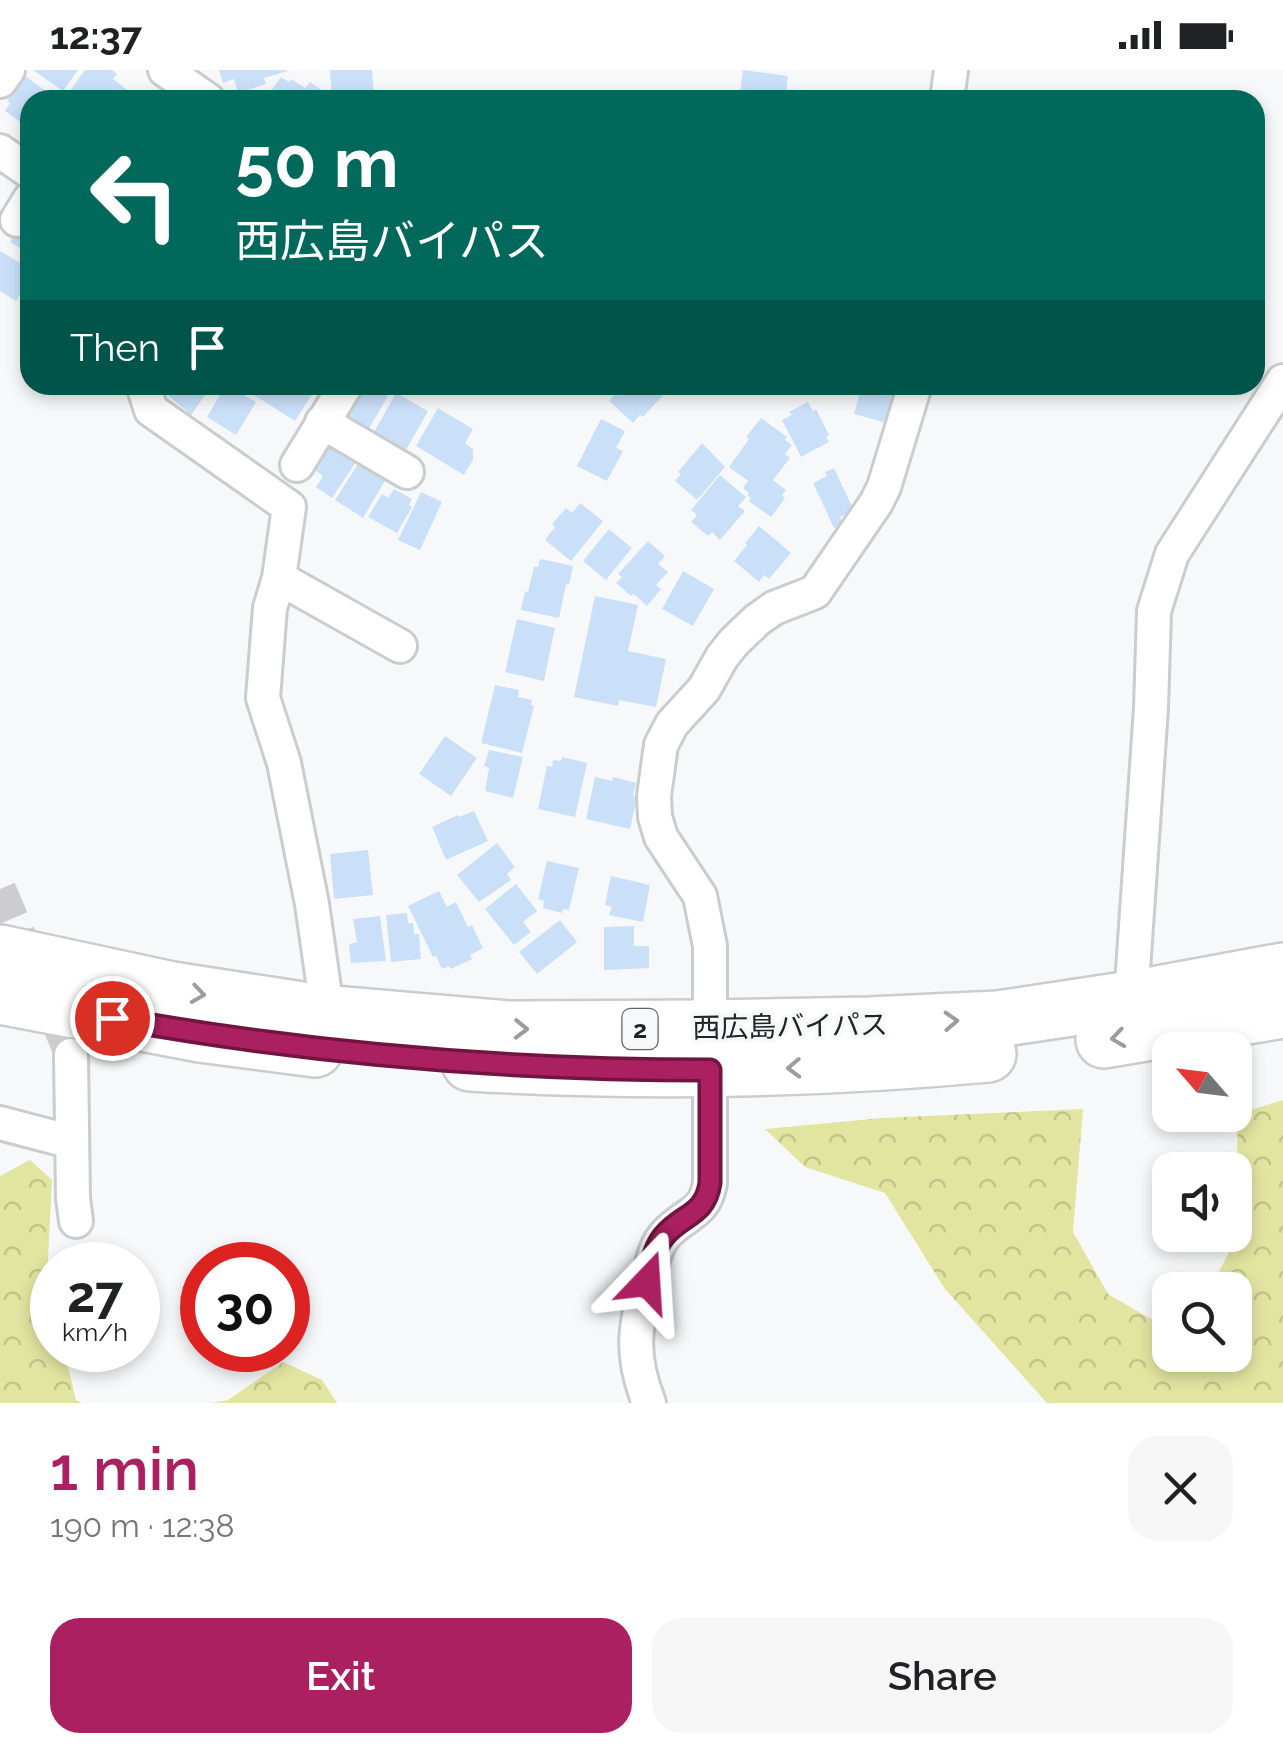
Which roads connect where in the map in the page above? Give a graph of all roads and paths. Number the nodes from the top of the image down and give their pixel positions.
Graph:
1 (8, 70) edge
2 (165, 70) edge
3 (0, 81) edge
4 (194, 90) edge
5 (1283, 381) edge
6 (146, 395) edge
7 (340, 395) edge
8 (912, 395) edge
9 (322, 422) junction
10 (297, 465) dead end
11 (407, 472) dead end
12 (279, 578) junction
13 (400, 646) dead end
14 (0, 953) edge
15 (1283, 971) edge
16 (0, 996) edge
17 (1132, 999) junction
18 (1283, 1010) edge
19 (322, 1012) junction
20 (710, 1049) junction
21 (71, 1056) tunnel mouth
22 (0, 1123) edge
23 (72, 1142) junction
24 (76, 1222) dead end
25 (649, 1403) edge

1 - 3 street
2 - 4 street
5 - 17 street
6 - 12 street
7 - 9 street
8 - 20 street
9 - 10 street
9 - 11 street
12 - 13 street
12 - 19 street
14 -> 19 highway, 西広島バイパス / 2
15 - 17 highway, 西広島バイパス / 2
16 - 20 highway, 西広島バイパス / 2
20 -> 17 highway, 西広島バイパス / 2
18 -> 20 highway, 西広島バイパス / 2
19 -> 20 highway, 西広島バイパス / 2
20 - 25 street
21 - 23 street
22 - 23 street
23 - 24 street

